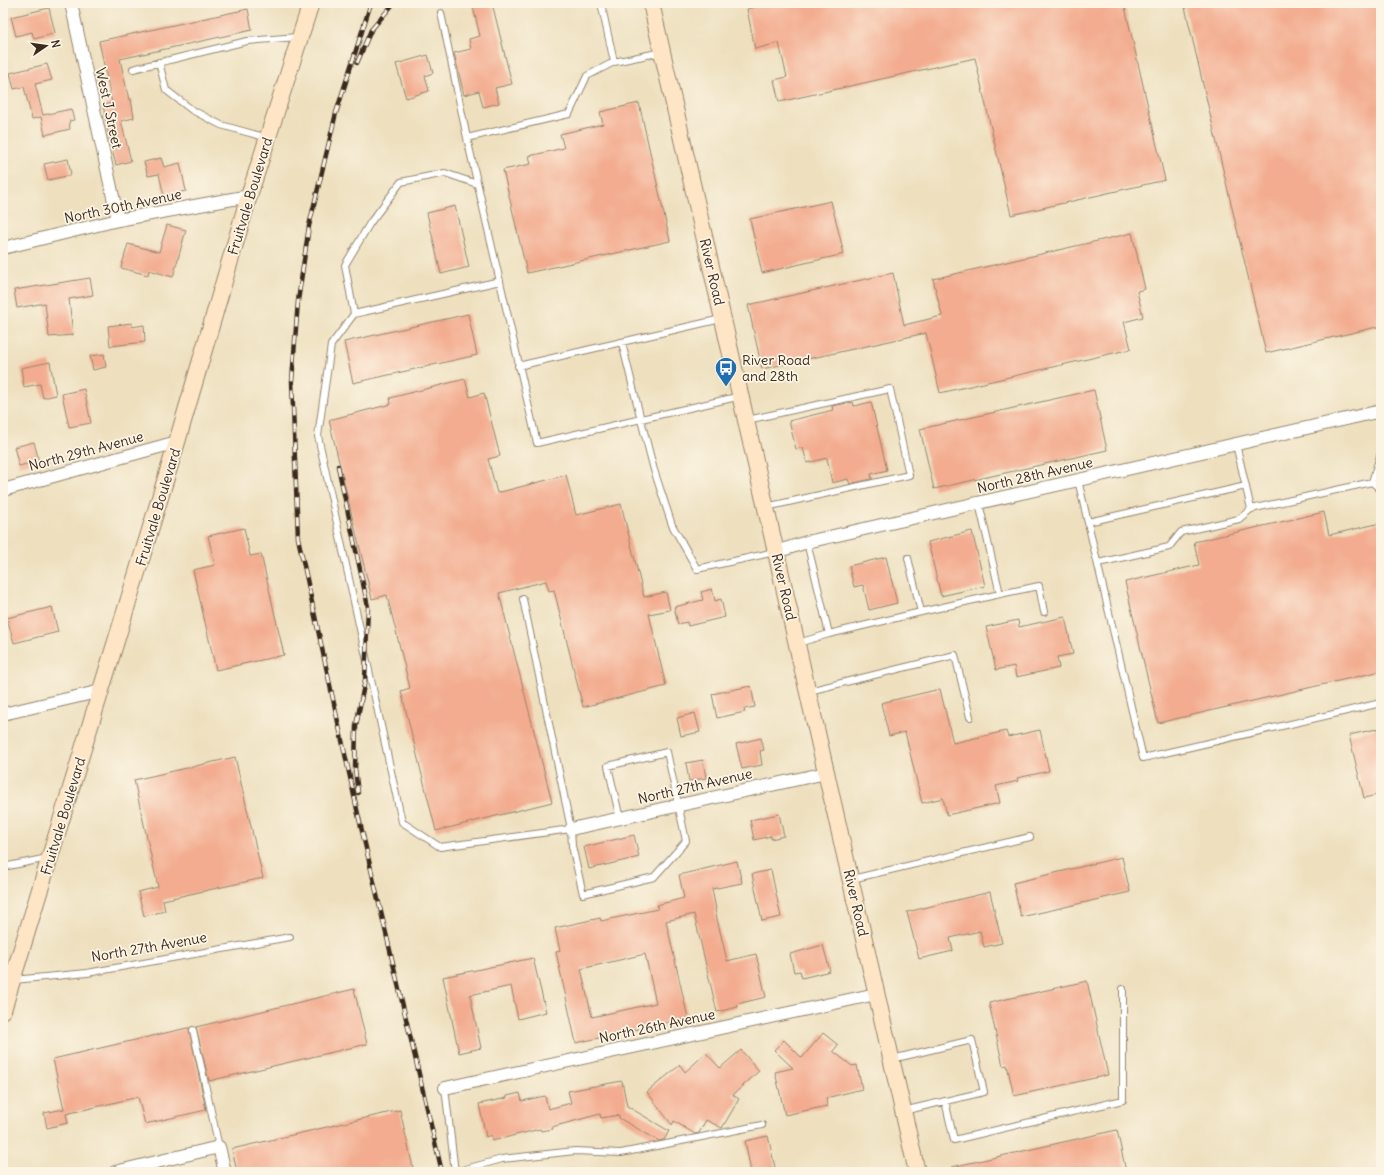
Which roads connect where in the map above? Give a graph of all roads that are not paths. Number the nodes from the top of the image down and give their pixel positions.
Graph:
1 (71, 3) edge
2 (311, 3) edge
3 (600, 3) edge
4 (651, 3) edge
5 (441, 12) dead end
6 (300, 37) junction
7 (662, 52) junction
8 (159, 62) junction
9 (614, 62) junction
10 (133, 69) dead end
11 (268, 138) junction
12 (467, 138) junction
13 (477, 184) junction
14 (249, 196) junction
15 (118, 220) junction
16 (3, 248) edge
17 (500, 281) junction
18 (354, 314) junction
19 (723, 318) junction
20 (622, 342) junction
21 (518, 366) junction
22 (741, 396) junction
23 (1381, 411) edge
24 (641, 420) junction
25 (746, 420) junction
26 (178, 442) junction
27 (1236, 444) junction
28 (1381, 453) edge
29 (1078, 480) junction
30 (1372, 482) junction
31 (1246, 486) junction
32 (3, 490) edge
33 (1381, 490) edge
34 (979, 503) junction
35 (766, 507) junction
36 (1251, 510) junction
37 (1088, 522) junction
38 (807, 542) junction
39 (776, 552) junction
40 (908, 558) dead end
41 (1098, 563) junction
42 (1000, 594) junction
43 (523, 599) dead end
44 (921, 612) junction
45 (1044, 612) dead end
46 (829, 634) junction
47 (797, 643) junction
48 (101, 691) junction
49 (808, 691) junction
50 (1381, 702) edge
51 (3, 714) edge
52 (970, 717) dead end
53 (826, 772) junction
54 (679, 805) junction
55 (620, 818) junction
56 (571, 829) junction
57 (1030, 837) dead end
58 (50, 858) junction
59 (3, 867) edge
60 (850, 880) junction
61 (290, 937) dead end
62 (8, 980) edge
63 (1123, 989) dead end
64 (876, 994) junction
65 (3, 1010) edge
66 (193, 1030) dead end
67 (891, 1059) junction
68 (445, 1088) joint
69 (945, 1101) junction
70 (903, 1111) junction
71 (762, 1125) dead end
72 (219, 1147) junction
73 (115, 1172) edge
74 (225, 1172) edge
75 (455, 1172) edge
76 (917, 1172) edge

1 - 15 street, West J Street
2 - 6 street, Fruitvale Boulevard
3 - 9 lane
4 - 7 street, River Road
5 - 12 lane
6 - 8 lane
6 - 11 street, Fruitvale Boulevard
7 - 9 lane
7 - 19 street, River Road
8 - 10 lane
8 - 11 lane
9 - 12 lane
11 - 14 street, Fruitvale Boulevard
12 - 13 lane
13 - 17 lane
13 - 18 lane
14 - 15 street, North 30th Avenue
14 - 26 street, Fruitvale Boulevard
15 - 16 street, North 30th Avenue
17 - 18 lane
17 - 21 lane
18 - 56 lane
19 - 20 lane
19 - 22 street, River Road
20 - 21 lane
20 - 24 lane
21 - 24 lane
22 - 24 lane
22 - 25 street, River Road
23 - 27 street, North 28th Avenue
24 - 39 lane, North 28th Avenue
25 - 35 street, River Road
25 - 35 lane
26 - 32 street, North 29th Avenue
26 - 48 street, Fruitvale Boulevard
27 - 29 street, North 28th Avenue
27 - 31 lane
28 - 30 lane
29 - 34 street, North 28th Avenue
29 - 37 lane
30 - 33 lane
30 - 36 lane
31 - 36 lane
31 - 37 lane
34 - 38 street, North 28th Avenue
34 - 42 lane
35 - 39 street, River Road
36 - 41 lane
37 - 41 lane
38 - 39 street, North 28th Avenue
38 - 46 lane
39 - 47 street, River Road
40 - 44 lane
41 - 50 lane
42 - 44 lane
42 - 45 lane
43 - 56 lane
44 - 46 lane
46 - 47 lane
47 - 49 street, River Road
48 - 51 street
48 - 58 street, Fruitvale Boulevard
49 - 52 lane
49 - 53 street, River Road
53 - 54 street, North 27th Avenue
53 - 60 street, River Road
54 - 55 street, North 27th Avenue
54 - 55 lane
54 - 56 lane
55 - 56 street, North 27th Avenue
57 - 60 lane
58 - 59 lane
58 - 62 street, Fruitvale Boulevard
60 - 64 street, River Road
61 - 62 lane, North 27th Avenue
62 - 65 street, Fruitvale Boulevard
63 - 69 lane
64 - 67 street, River Road
64 - 68 street, North 26th Avenue
66 - 72 lane
67 - 69 lane
67 - 70 street, River Road
68 - 75 lane
69 - 70 lane
70 - 76 street, River Road
71 - 75 lane
72 - 73 street
72 - 74 street

